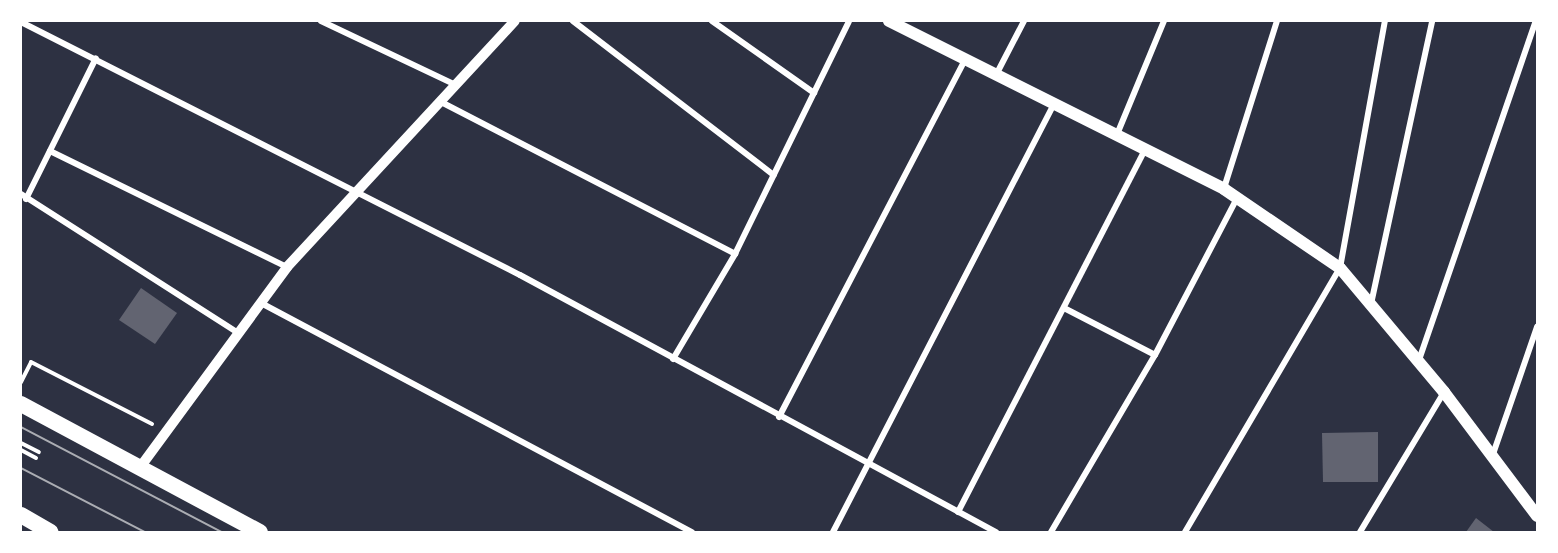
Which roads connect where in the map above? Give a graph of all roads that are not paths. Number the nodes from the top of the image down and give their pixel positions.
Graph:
1 (321, 21) edge
2 (515, 21) edge
3 (573, 21) edge
4 (712, 21) edge
5 (849, 21) edge
6 (889, 21) edge
7 (1024, 21) edge
8 (1164, 21) edge
9 (1276, 21) edge
10 (1386, 21) edge
11 (1432, 21) edge
12 (1536, 21) edge
13 (21, 22) edge
14 (96, 58) junction
15 (965, 60) junction
16 (996, 75) junction
17 (457, 86) junction
18 (814, 93) junction
19 (443, 103) junction
20 (1054, 103) junction
21 (1118, 132) junction
22 (1147, 147) junction
23 (50, 151) junction
24 (774, 175) junction
25 (1224, 189) junction
26 (355, 193) junction
27 (24, 196) edge
28 (1237, 197) junction
29 (735, 254) junction
30 (287, 267) junction
31 (1340, 268) junction
32 (260, 302) junction
33 (1371, 304) junction
34 (1064, 308) junction
35 (1537, 327) edge
36 (237, 332) junction
37 (1155, 355) junction
38 (673, 359) junction
39 (1419, 361) junction
40 (1444, 392) junction
41 (21, 404) edge
42 (779, 417) junction
43 (1492, 457) junction
44 (869, 465) junction
45 (141, 466) junction
46 (958, 512) junction
47 (21, 515) edge
48 (1537, 516) edge
49 (51, 532) edge
50 (260, 532) edge
51 (692, 532) edge
52 (833, 532) edge
53 (996, 532) edge
54 (1051, 532) edge
55 (1185, 532) edge
56 (1360, 532) edge

1 - 17 street
2 - 17 street
3 - 24 street
4 - 18 street
5 - 18 street
6 - 15 main road
7 - 16 street
8 - 21 street
9 - 25 street
10 - 31 street
11 - 33 street
12 - 39 street
13 - 14 street
14 - 23 street
14 - 26 street
15 - 16 main road
15 - 42 street
16 - 20 main road
17 - 19 street
18 - 24 street
19 - 26 street
19 - 29 street
20 - 21 main road
20 - 44 street
21 - 22 main road
22 - 25 main road
22 - 34 street
23 - 27 street
23 - 30 street
24 - 29 street
25 - 28 main road
26 - 30 street
26 - 38 street
27 - 36 street
28 - 31 main road
28 - 37 street
29 - 38 street
30 - 32 street
31 - 33 main road
31 - 55 street
32 - 36 street
32 - 51 street
33 - 39 main road
34 - 37 street
34 - 46 street
35 - 43 street
36 - 45 street
37 - 54 street
38 - 42 street
39 - 40 main road
40 - 43 main road
40 - 56 street
41 - 45 highway
42 - 44 street
43 - 48 main road
44 - 46 street
44 - 52 street
45 - 50 highway
46 - 53 street
47 - 49 highway

